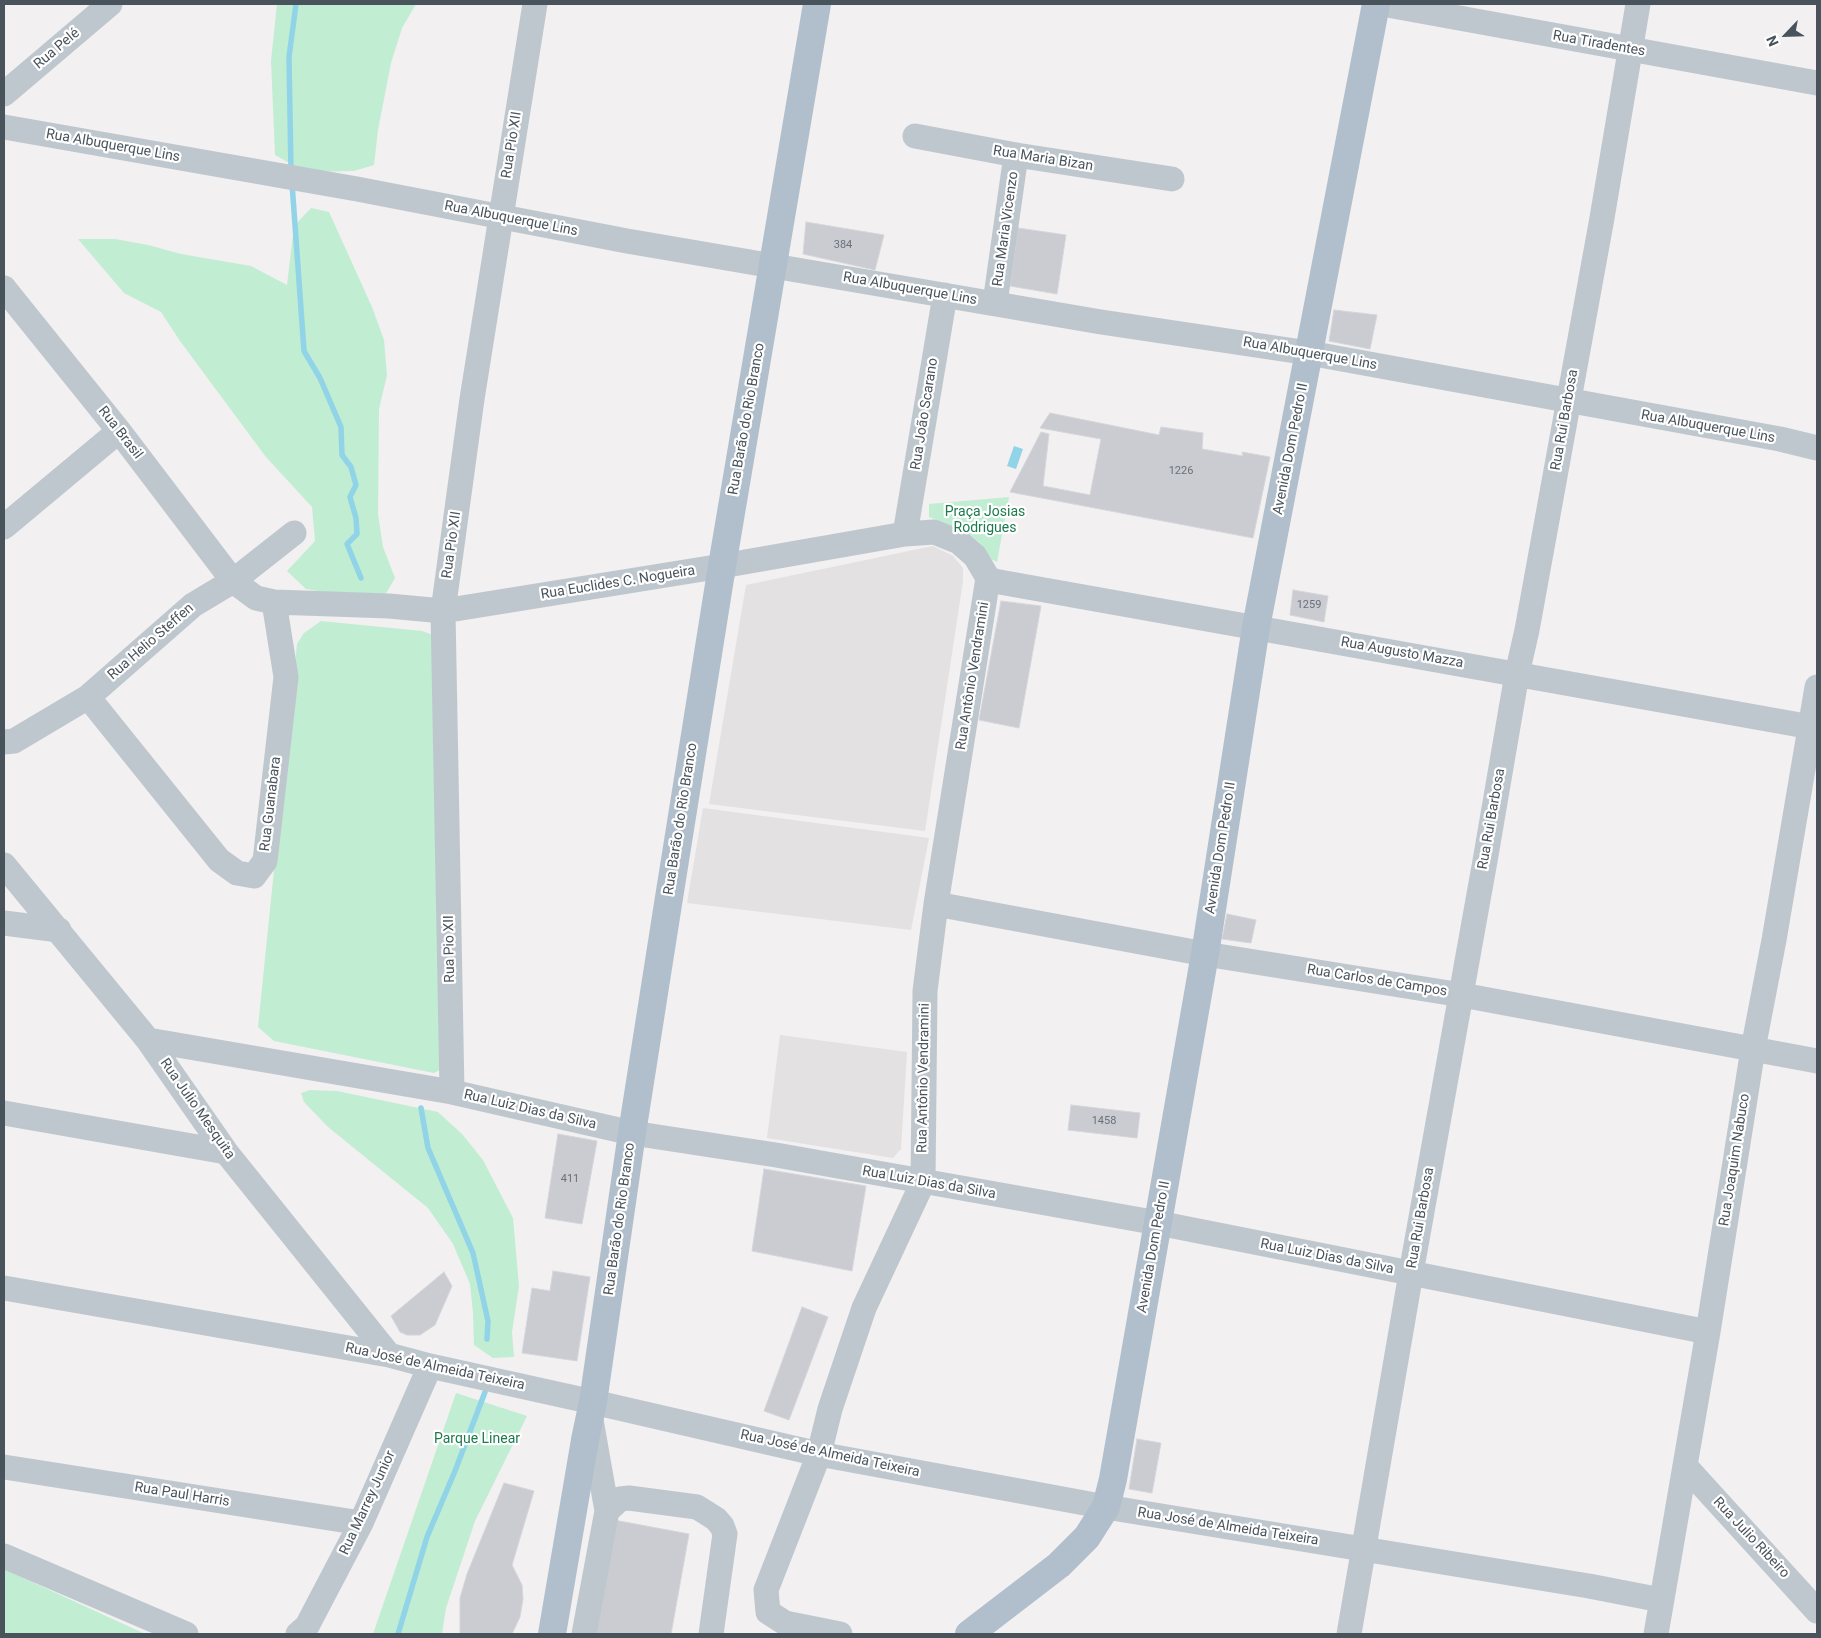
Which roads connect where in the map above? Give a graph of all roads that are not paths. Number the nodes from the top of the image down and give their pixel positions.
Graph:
1 (110, 4) edge
2 (535, 4) edge
3 (817, 4) edge
4 (1386, 4) edge
5 (1638, 4) edge
6 (1630, 50) junction
7 (1817, 83) edge
8 (4, 94) edge
9 (4, 127) edge
10 (914, 136) dead end
11 (1016, 155) junction
12 (1172, 179) dead end
13 (500, 217) junction
14 (773, 266) junction
15 (5, 292) edge
16 (945, 295) junction
17 (995, 303) junction
18 (1309, 352) junction
19 (1569, 402) junction
20 (119, 431) junction
21 (1817, 448) edge
22 (4, 527) edge
23 (294, 533) dead end
24 (905, 534) junction
25 (722, 566) junction
26 (988, 578) junction
27 (233, 581) junction
28 (274, 602) junction
29 (443, 611) junction
30 (1256, 627) junction
31 (1517, 674) junction
32 (1817, 687) edge
33 (88, 697) junction
34 (1814, 727) edge
35 (4, 742) edge
36 (4, 865) edge
37 (936, 904) junction
38 (4, 923) edge
39 (59, 930) junction
40 (1204, 954) junction
41 (1462, 994) junction
42 (148, 1040) junction
43 (1753, 1049) junction
44 (1817, 1061) edge
45 (452, 1092) junction
46 (4, 1113) edge
47 (632, 1132) junction
48 (226, 1152) junction
49 (923, 1182) junction
50 (1158, 1223) junction
51 (1411, 1274) junction
52 (4, 1288) edge
53 (1708, 1332) junction
54 (389, 1355) junction
55 (430, 1366) junction
56 (592, 1408) junction
57 (818, 1454) junction
58 (1684, 1466) junction
59 (4, 1467) edge
60 (1106, 1507) junction
61 (607, 1512) junction
62 (361, 1523) junction
63 (1364, 1550) junction
64 (4, 1556) edge
65 (1661, 1600) junction
66 (1817, 1611) edge
67 (186, 1634) edge
68 (298, 1634) edge
69 (552, 1634) edge
70 (584, 1634) edge
71 (711, 1634) edge
72 (840, 1634) edge
73 (969, 1634) edge
74 (1349, 1634) edge
75 (1656, 1634) edge

1 - 8 street, Rua Pelé
2 - 13 street, Rua Pio XII
3 - 14 main road, Rua Barão do Rio Branco
4 - 6 street, Rua Tiradentes
4 - 18 main road, Avenida Dom Pedro II
5 - 6 street, Rua Rui Barbosa
6 - 7 street, Rua Tiradentes
6 - 19 street, Rua Rui Barbosa
9 - 13 street, Rua Albuquerque Lins
10 - 11 street, Rua Maria Bizan
11 - 12 street, Rua Maria Bizan
11 - 17 street, Rua Maria Vicenzo
13 - 14 street, Rua Albuquerque Lins
13 - 29 street, Rua Pio XII
14 - 16 street, Rua Albuquerque Lins
14 - 25 main road, Rua Barão do Rio Branco
15 - 20 street, Rua Brasil
16 - 17 street, Rua Albuquerque Lins
16 - 24 street, Rua João Scarano
17 - 18 street, Rua Albuquerque Lins
18 - 19 street, Rua Albuquerque Lins
18 - 30 main road, Avenida Dom Pedro II
19 - 21 street, Rua Albuquerque Lins
19 - 31 street, Rua Rui Barbosa
20 - 22 street
20 - 27 street, Rua Brasil
23 - 27 street, Rua Helio Steffen
24 - 25 street, Rua Euclides C. Nogueira
24 - 26 street, Rua Euclides C. Nogueira
25 - 29 street, Rua Euclides C. Nogueira
25 - 47 main road, Rua Barão do Rio Branco
26 - 30 street, Rua Augusto Mazza
26 - 37 street, Rua Antônio Vendramini
27 - 28 street, Rua Euclides C. Nogueira
27 - 33 street, Rua Helio Steffen
28 - 29 street, Rua Euclides C. Nogueira
28 - 33 street, Rua Guanabara
29 - 45 street, Rua Pio XII
30 - 31 street, Rua Augusto Mazza
30 - 40 main road, Avenida Dom Pedro II
31 - 34 street, Rua Augusto Mazza
31 - 41 street, Rua Rui Barbosa
32 - 34 street, Rua Joaquim Nabuco
33 - 35 street, Rua Helio Steffen
34 - 43 street, Rua Joaquim Nabuco
36 - 39 street, Rua Julio Mesquita
37 - 40 street, Rua Carlos de Campos
37 - 49 street, Rua Antônio Vendramini
38 - 39 street
39 - 42 street, Rua Julio Mesquita
40 - 41 street, Rua Carlos de Campos
40 - 50 main road, Avenida Dom Pedro II
41 - 43 street, Rua Carlos de Campos
41 - 51 street, Rua Rui Barbosa
42 - 45 street, Rua Luiz Dias da Silva
42 - 48 street, Rua Julio Mesquita
43 - 44 street, Rua Carlos de Campos
43 - 53 street, Rua Joaquim Nabuco
45 - 47 street, Rua Luiz Dias da Silva
46 - 48 street
47 - 49 street, Rua Luiz Dias da Silva
47 - 56 main road, Rua Barão do Rio Branco
48 - 54 street, Rua Julio Mesquita
49 - 50 street, Rua Luiz Dias da Silva
49 - 57 street, Rua Antônio Vendramini
50 - 51 street, Rua Luiz Dias da Silva
50 - 60 main road, Avenida Dom Pedro II
51 - 53 street, Rua Luiz Dias da Silva
51 - 63 street, Rua Rui Barbosa
52 - 54 street, Rua José de Almeida Teixeira
53 - 58 street, Rua Joaquim Nabuco
54 - 55 street, Rua José de Almeida Teixeira
55 - 56 street, Rua José de Almeida Teixeira
55 - 62 street, Rua Marrey Junior
56 - 57 street, Rua José de Almeida Teixeira
56 - 61 street
56 - 69 main road, Rua Barão do Rio Branco
57 - 60 street, Rua José de Almeida Teixeira
57 - 72 street, Rua Antônio Vendramini
58 - 65 street, Rua Joaquim Nabuco
58 - 66 street, Rua Julio Ribeiro
59 - 62 street, Rua Paul Harris
60 - 63 street, Rua José de Almeida Teixeira
60 - 73 main road, Avenida Dom Pedro II
61 - 70 street
61 - 71 street
62 - 68 street, Rua Marrey Junior
63 - 65 street, Rua José de Almeida Teixeira
63 - 74 street, Rua Rui Barbosa
64 - 67 street
65 - 75 street, Rua Joaquim Nabuco

